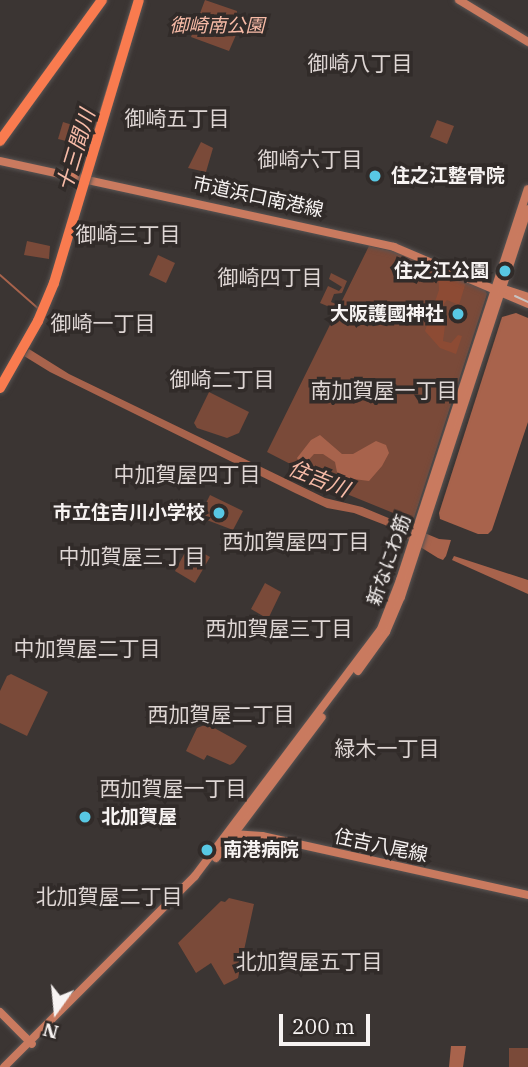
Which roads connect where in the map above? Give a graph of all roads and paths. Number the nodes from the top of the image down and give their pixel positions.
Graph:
1 (96, 0) edge
2 (102, 0) edge
3 (139, 0) edge
4 (460, 0) edge
5 (467, 0) edge
6 (528, 40) edge
7 (0, 133) edge
8 (0, 141) edge
9 (0, 158) edge
10 (528, 189) edge
11 (528, 209) edge
12 (499, 289) junction
13 (528, 297) edge
14 (528, 304) edge
15 (0, 381) edge
16 (0, 388) edge
17 (233, 831) junction
18 (528, 892) edge
19 (0, 1012) edge
20 (31, 1043) junction
21 (4, 1067) edge
22 (9, 1067) edge

1 - 7 highway
2 - 8 highway
3 - 15 highway, bridge
3 - 16 highway, bridge
4 - 6 main road
5 - 6 main road
9 - 12 main road, 市道浜口南港線
10 - 12 main road, 新なにわ筋
11 - 12 main road, 新なにわ筋
12 - 13 main road
12 - 14 main road
12 - 17 main road, 新なにわ筋
17 - 18 main road, 住吉八尾線
17 - 20 main road, 新なにわ筋
19 - 20 main road
20 - 21 main road, 新なにわ筋
20 - 22 main road, 新なにわ筋

